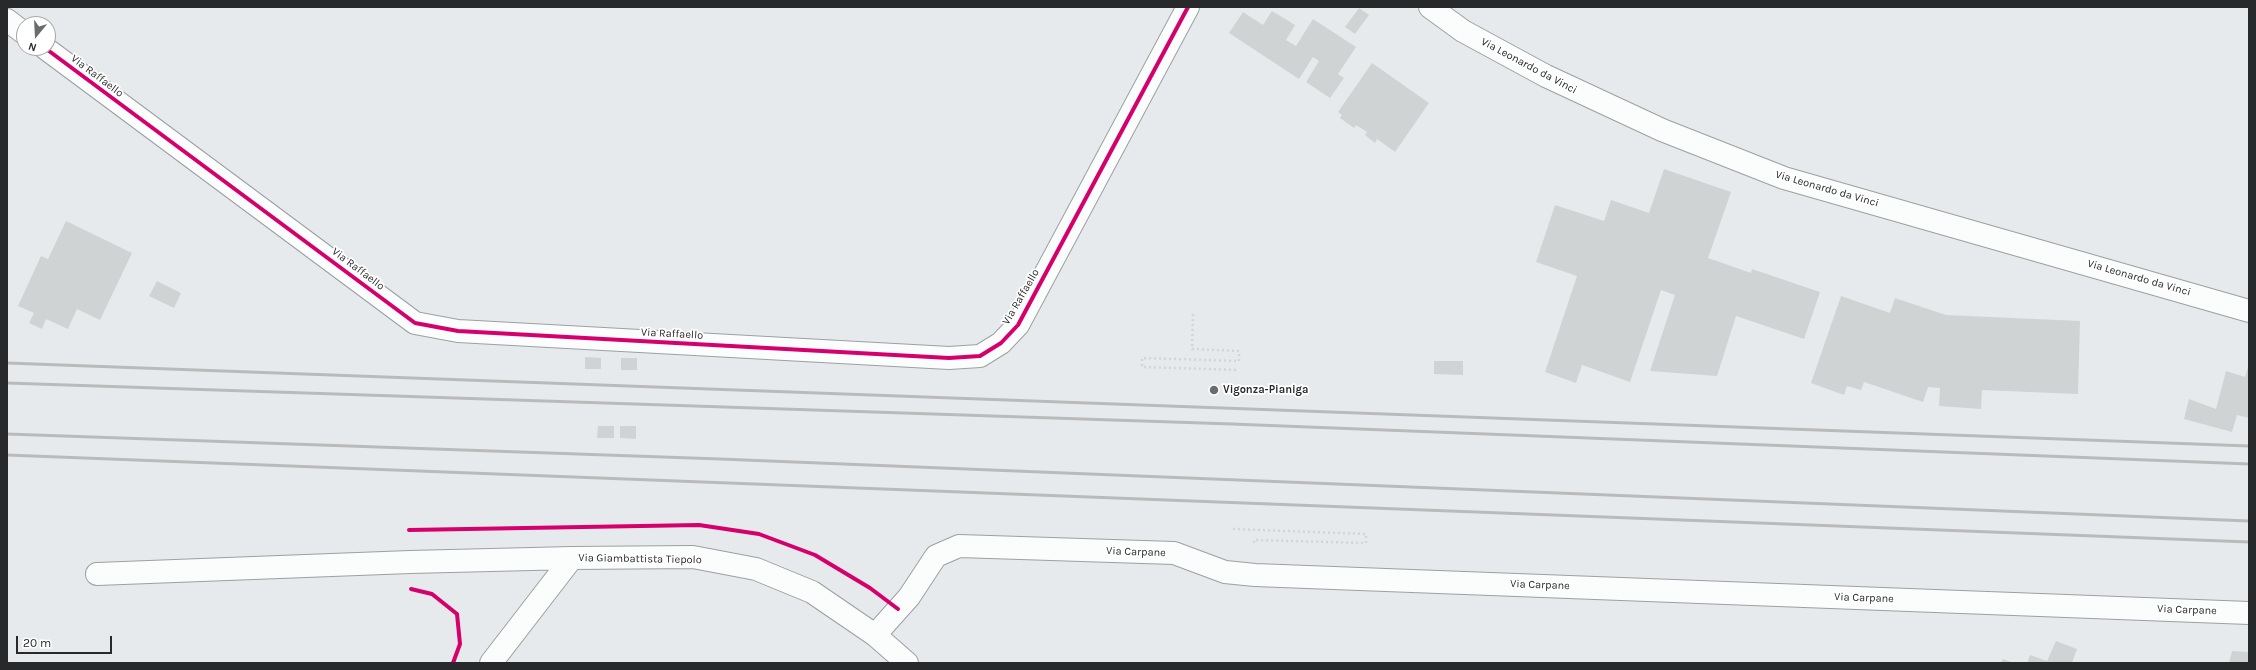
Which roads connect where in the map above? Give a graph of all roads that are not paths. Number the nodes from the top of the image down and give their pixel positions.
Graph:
1 (1188, 7) edge
2 (1430, 7) edge
3 (7, 20) edge
4 (16, 26) edge
5 (56, 56) edge
6 (2249, 311) edge
7 (572, 558) junction
8 (97, 574) dead end
9 (2249, 613) edge
10 (875, 635) junction
11 (901, 661) edge
12 (491, 663) edge

1 - 5 street, Via Raffaello
2 - 6 street, Via Leonardo da Vinci
3 - 4 street
7 - 8 street
7 - 10 street, Via Giambattista Tiepolo
7 - 12 street, Via Giambattista Tiepolo
9 - 10 street, Via Carpane
10 - 11 street, Via Giambattista Tiepolo

